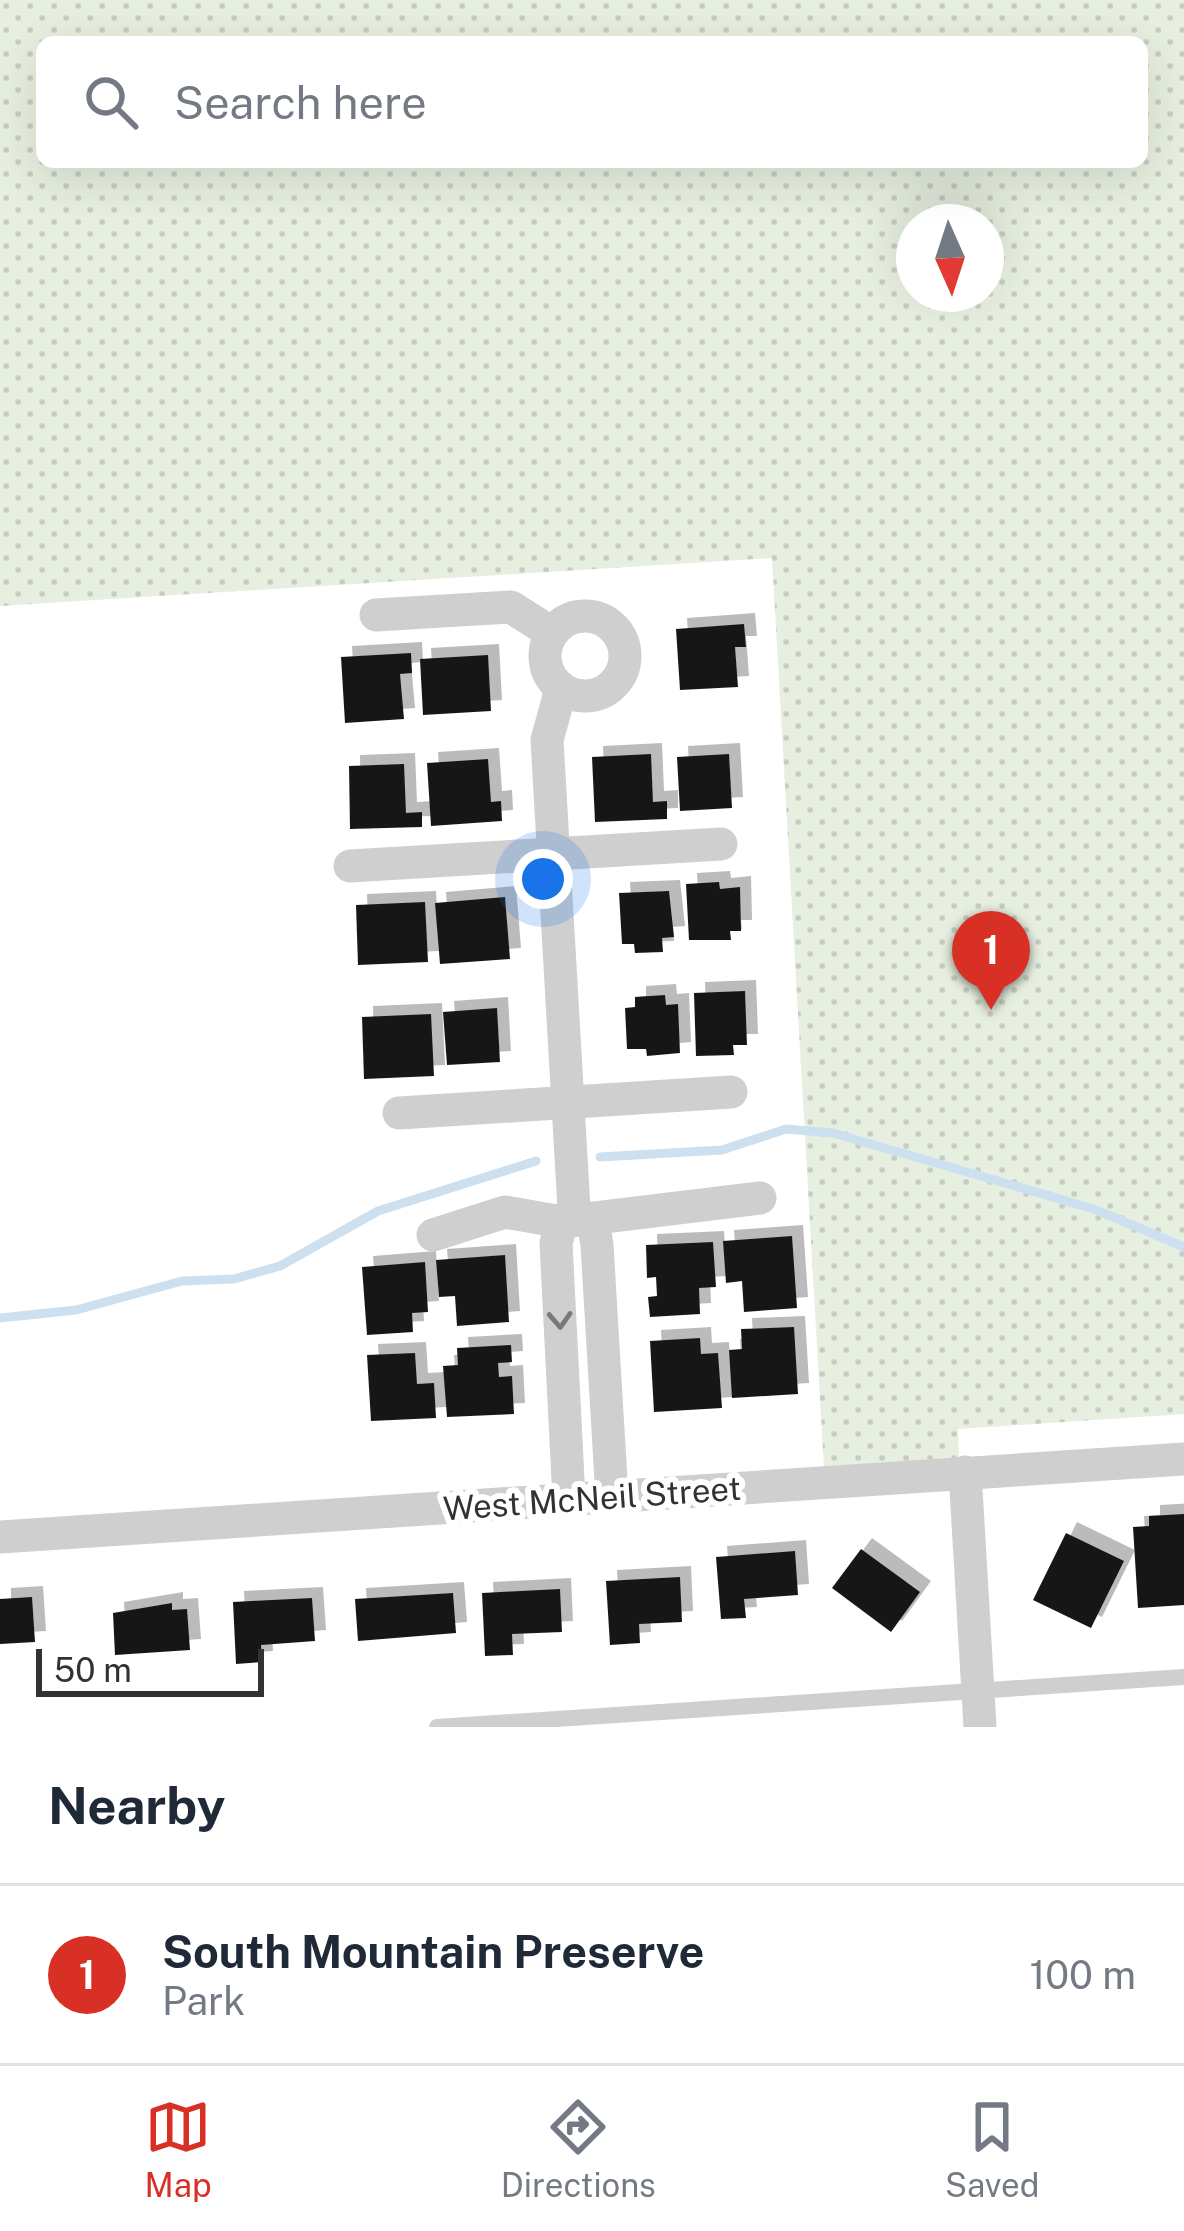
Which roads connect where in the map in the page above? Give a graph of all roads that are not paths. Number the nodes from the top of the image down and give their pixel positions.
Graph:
1 (376, 615) dead end
2 (552, 633) junction
3 (561, 689) junction
4 (721, 844) dead end
5 (554, 852) junction
6 (350, 866) dead end
7 (731, 1092) dead end
8 (570, 1102) junction
9 (399, 1113) dead end
10 (760, 1198) dead end
11 (574, 1217) junction
12 (433, 1234) dead end
13 (1184, 1459) edge
14 (965, 1472) junction
15 (612, 1496) junction
16 (569, 1499) junction
17 (0, 1538) edge
18 (1184, 1677) edge
19 (978, 1691) junction
20 (437, 1727) edge
21 (980, 1727) edge

1 - 2 street
2 - 3 street
2 - 3 street
3 - 5 street
4 - 5 street
5 - 6 street
5 - 8 street
7 - 8 street
8 - 9 street
8 - 11 street
10 - 11 street
11 - 12 street
11 - 15 street
11 -> 16 street
13 - 14 street, West McNeil Street
14 - 15 street, West McNeil Street
14 - 19 street
15 - 16 street, West McNeil Street
16 - 17 street, West McNeil Street
18 - 19 lane
19 - 20 lane
19 - 21 street

